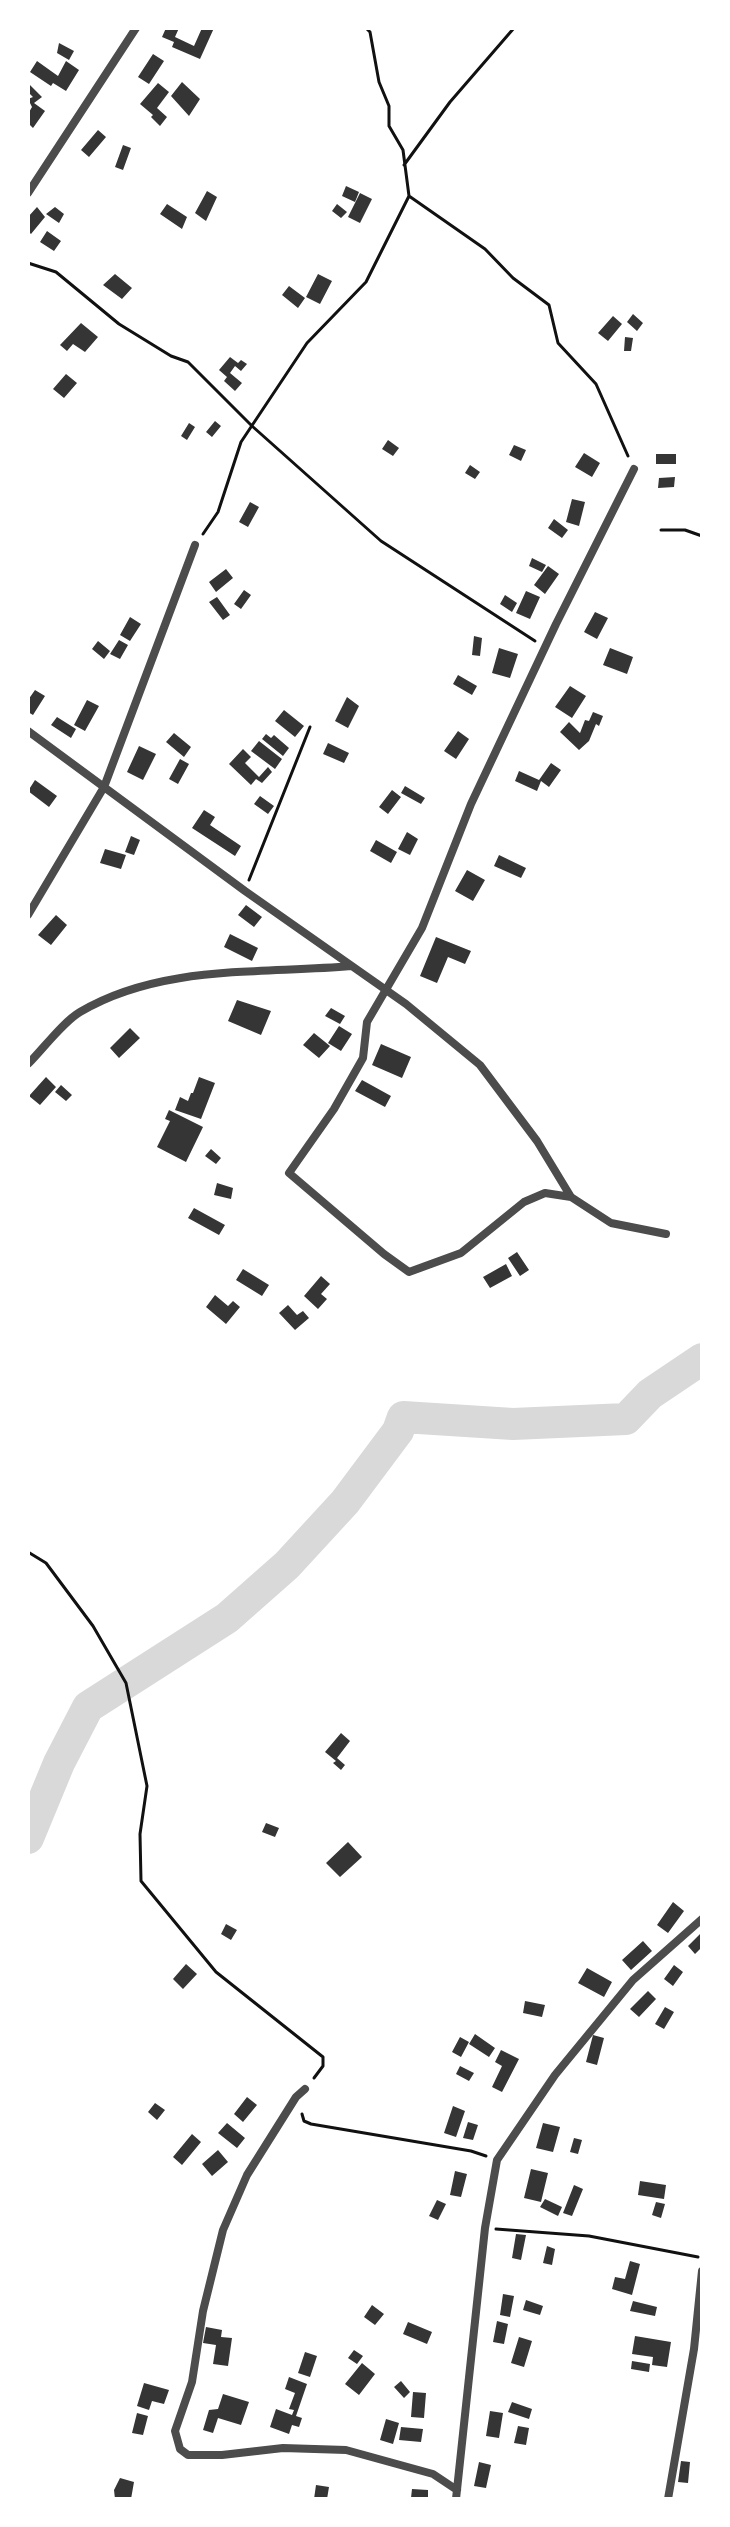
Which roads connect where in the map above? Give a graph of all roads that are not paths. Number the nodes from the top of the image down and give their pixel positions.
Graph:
1 (136, 28) edge
2 (28, 193) edge
3 (634, 469) road end
4 (195, 545) road end
5 (28, 731) edge
6 (104, 787) junction
7 (28, 915) edge
8 (352, 966) junction
9 (386, 991) junction
10 (28, 1064) edge
11 (571, 1197) junction
12 (666, 1234) dead end
13 (702, 1919) edge
14 (305, 2089) road end
15 (702, 2271) edge
16 (457, 2494) edge
17 (668, 2499) edge

1 - 2 street
3 - 9 street
4 - 6 street
5 - 6 street
6 - 7 street
6 - 8 street
8 - 9 street
8 - 10 street
9 - 11 street
9 - 11 street
11 - 12 street
13 - 16 street
14 - 16 street
15 - 17 street

